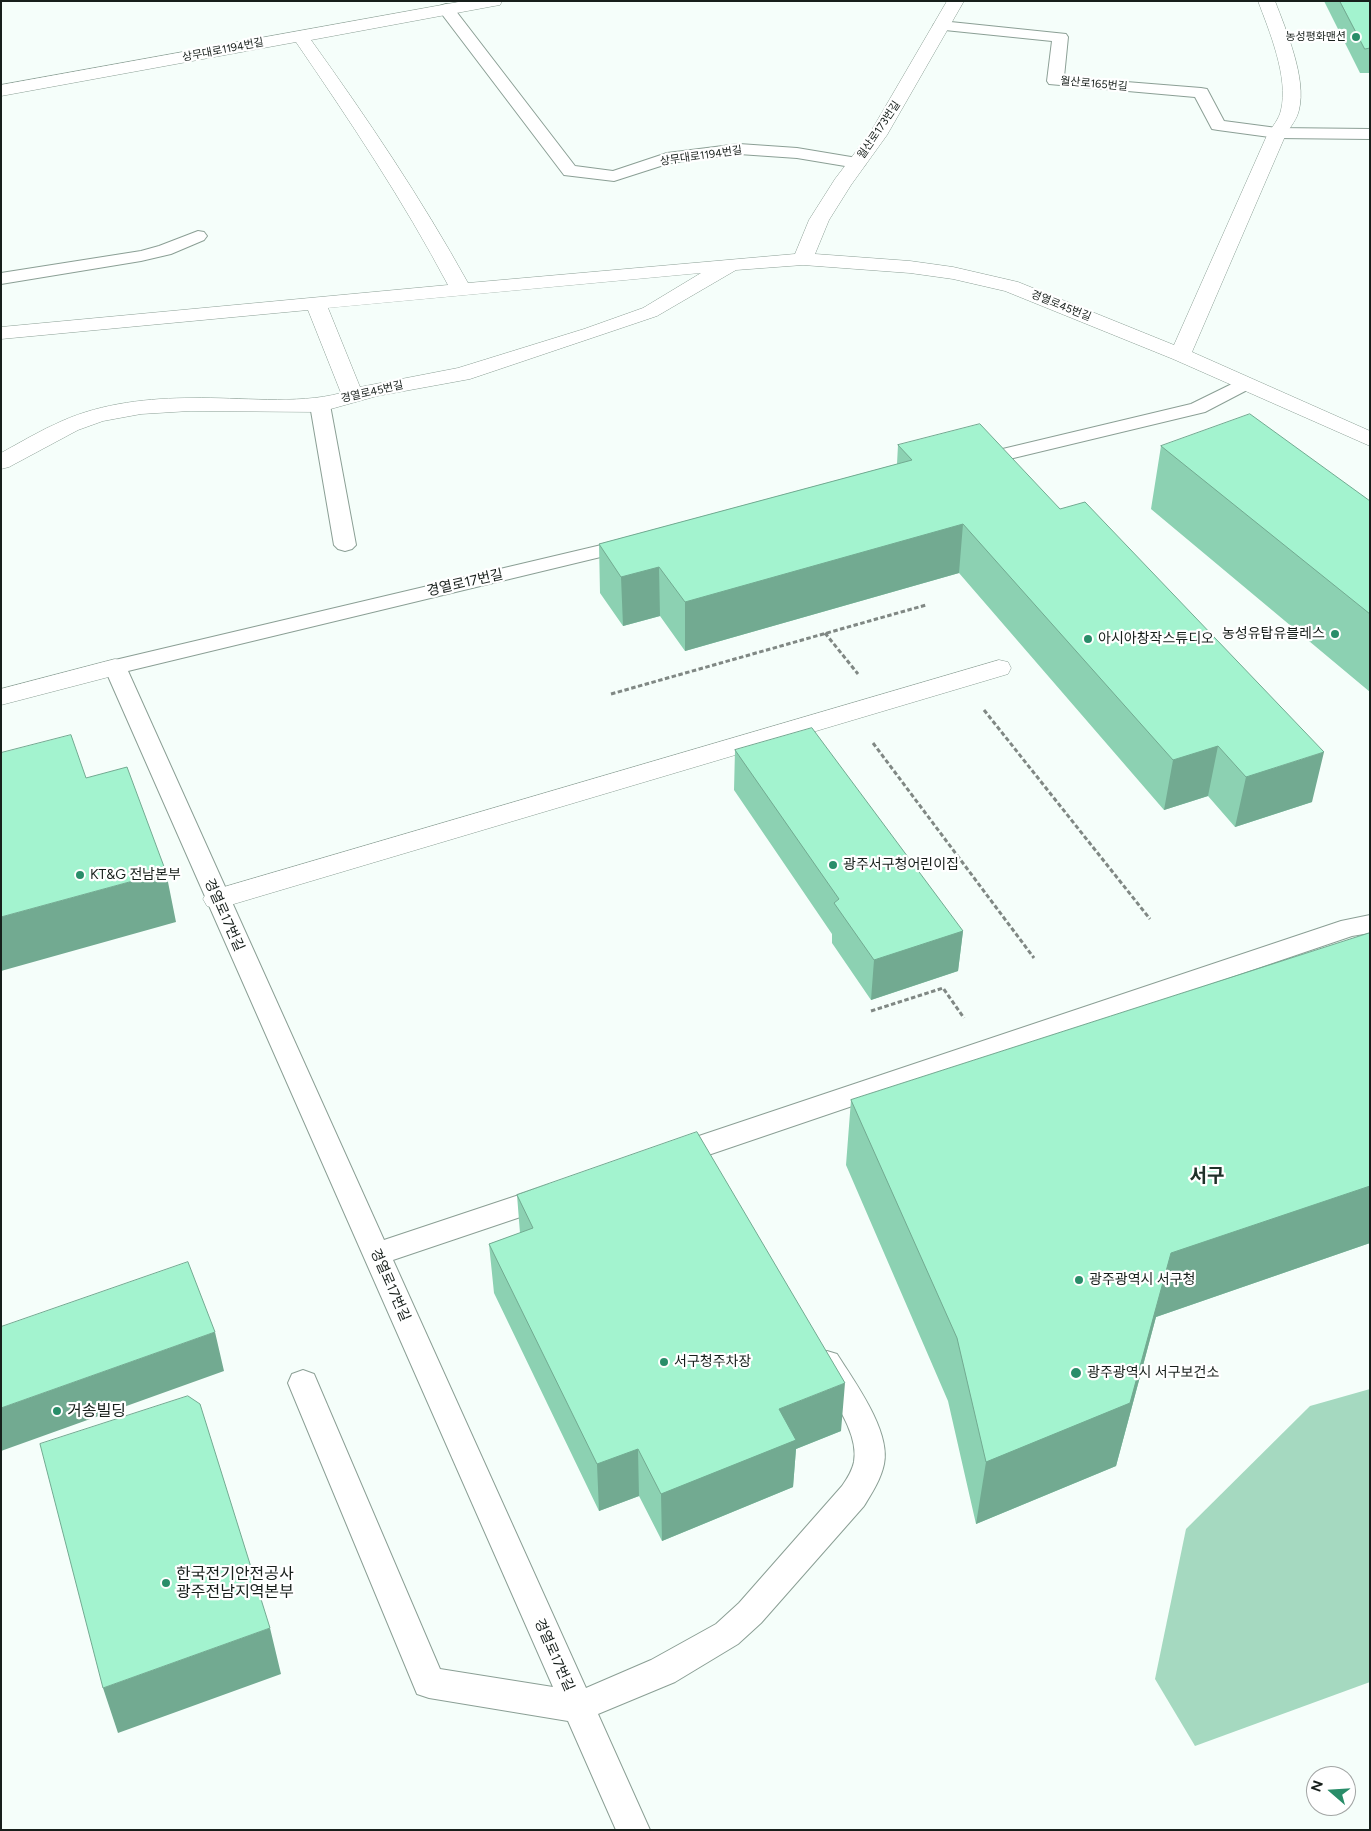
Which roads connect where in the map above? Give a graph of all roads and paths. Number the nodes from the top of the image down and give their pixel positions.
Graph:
1 (494, 1) edge
2 (956, 1) edge
3 (1266, 1) edge
4 (446, 10) junction
5 (941, 26) junction
6 (300, 36) junction
7 (1, 92) edge
8 (1277, 133) junction
9 (1370, 134) edge
10 (857, 163) junction
11 (198, 236) dead end
12 (803, 259) junction
13 (731, 264) junction
14 (1, 279) edge
15 (462, 291) junction
16 (316, 304) junction
17 (1, 333) edge
18 (1180, 356) junction
19 (1244, 384) junction
20 (353, 396) junction
21 (320, 405) junction
22 (1370, 439) edge
23 (1, 462) edge
24 (960, 465) edge
25 (654, 538) edge
26 (345, 546) dead end
27 (926, 604) dead end
28 (826, 633) junction
29 (115, 667) junction
30 (999, 668) dead end
31 (959, 680) junction
32 (611, 694) dead end
33 (1, 697) edge
34 (881, 703) junction
35 (850, 712) junction
36 (217, 899) junction
37 (1150, 919) dead end
38 (1370, 924) edge
39 (1034, 958) dead end
40 (871, 1011) dead end
41 (986, 1050) junction
42 (704, 1146) junction
43 (647, 1164) edge
44 (719, 1172) edge
45 (571, 1189) edge
46 (376, 1254) junction
47 (812, 1337) edge
48 (303, 1383) dead end
49 (578, 1707) junction
50 (633, 1830) edge

1 - 4 street, 상무대로1194번길
2 - 5 street, 월산로173번길
3 - 8 street
4 - 6 street, 상무대로1194번길
4 - 10 lane, 상무대로1194번길
5 - 8 lane, 월산로165번길
5 - 10 street, 월산로173번길
6 - 7 street, 상무대로1194번길
6 - 15 street
8 - 9 lane, 월산로165번길
8 - 18 street
10 - 12 street, 월산로173번길
11 - 14 lane
12 - 13 street, 경열로45번길
12 - 18 street, 경열로45번길
13 - 15 street, 경열로45번길
13 - 20 street, 경열로45번길
15 - 16 street, 경열로45번길
16 - 17 street, 경열로45번길
16 - 20 street
18 - 19 street, 경열로45번길
19 - 22 street, 경열로45번길
19 - 24 lane
20 - 21 street, 경열로45번길
21 - 23 street, 경열로45번길
21 - 26 lane
25 - 29 lane, 경열로17번길
27 - 28 path
28 - 32 path
28 - 34 path
29 - 33 street
29 - 36 lane, 경열로17번길
30 - 31 street
31 - 34 street
31 - 37 path
34 - 35 street
35 - 36 street
35 - 39 path
36 - 46 lane, 경열로17번길
38 - 41 lane
40 - 41 path
41 - 42 lane
42 - 43 lane
42 - 44 lane
45 - 46 lane
46 - 49 lane, 경열로17번길
47 - 49 lane
48 - 49 lane
49 - 50 lane, 경열로17번길

